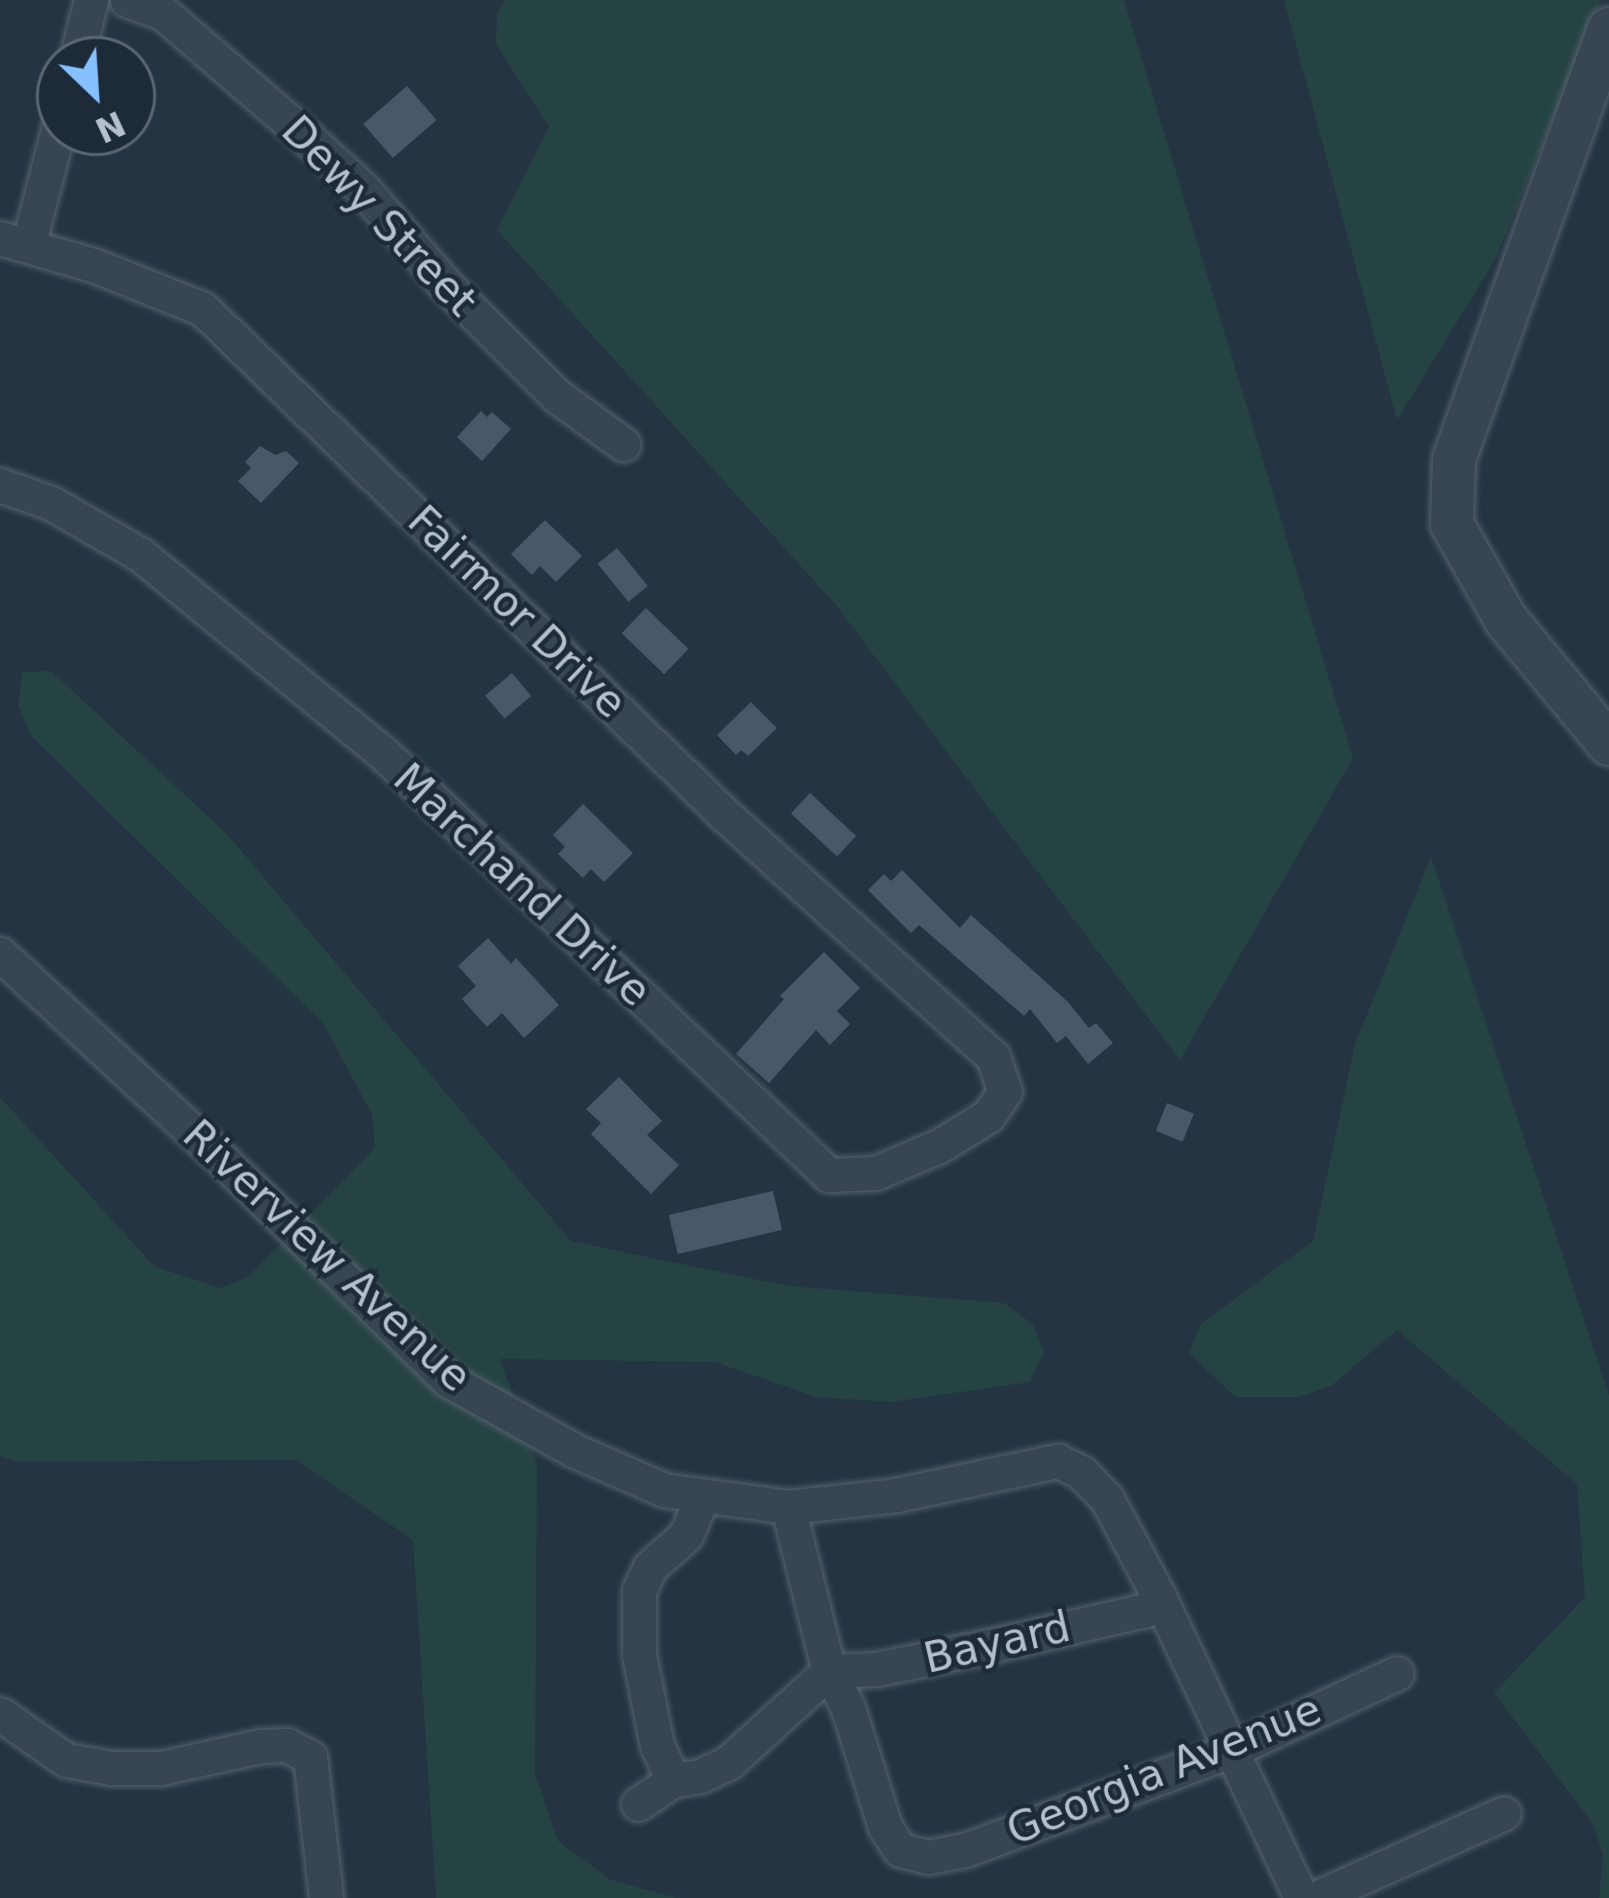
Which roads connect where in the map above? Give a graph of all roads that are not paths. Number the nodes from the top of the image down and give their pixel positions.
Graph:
1 (91, 0) edge
2 (128, 0) edge
3 (1609, 29) edge
4 (82, 36) edge
5 (47, 156) edge
6 (14, 242) edge
7 (623, 444) dead end
8 (0, 485) edge
9 (1600, 722) edge
10 (0, 954) edge
11 (993, 1057) joint
12 (701, 1499) junction
13 (788, 1508) junction
14 (1159, 1597) junction
15 (829, 1671) junction
16 (1397, 1673) dead end
17 (0, 1714) edge
18 (1230, 1751) junction
19 (673, 1780) junction
20 (638, 1804) dead end
21 (1504, 1813) dead end
22 (326, 1898) edge
23 (1301, 1898) edge
24 (1316, 1898) edge

1 - 4 street
2 - 7 street, Dewy Street
3 - 9 street
5 - 6 street
6 - 11 street, Fairmor Drive
8 - 11 street, Marchand Drive
10 - 12 street, Riverview Avenue
12 - 13 street, Riverview Avenue
12 - 19 street
13 - 14 street, Riverview Avenue
13 - 15 street
14 - 15 street, Bayard
14 - 18 street
15 - 18 street, Georgia Avenue
15 - 19 street
16 - 18 street, Georgia Avenue
17 - 22 street
18 - 23 street
19 - 20 street
21 - 24 street

